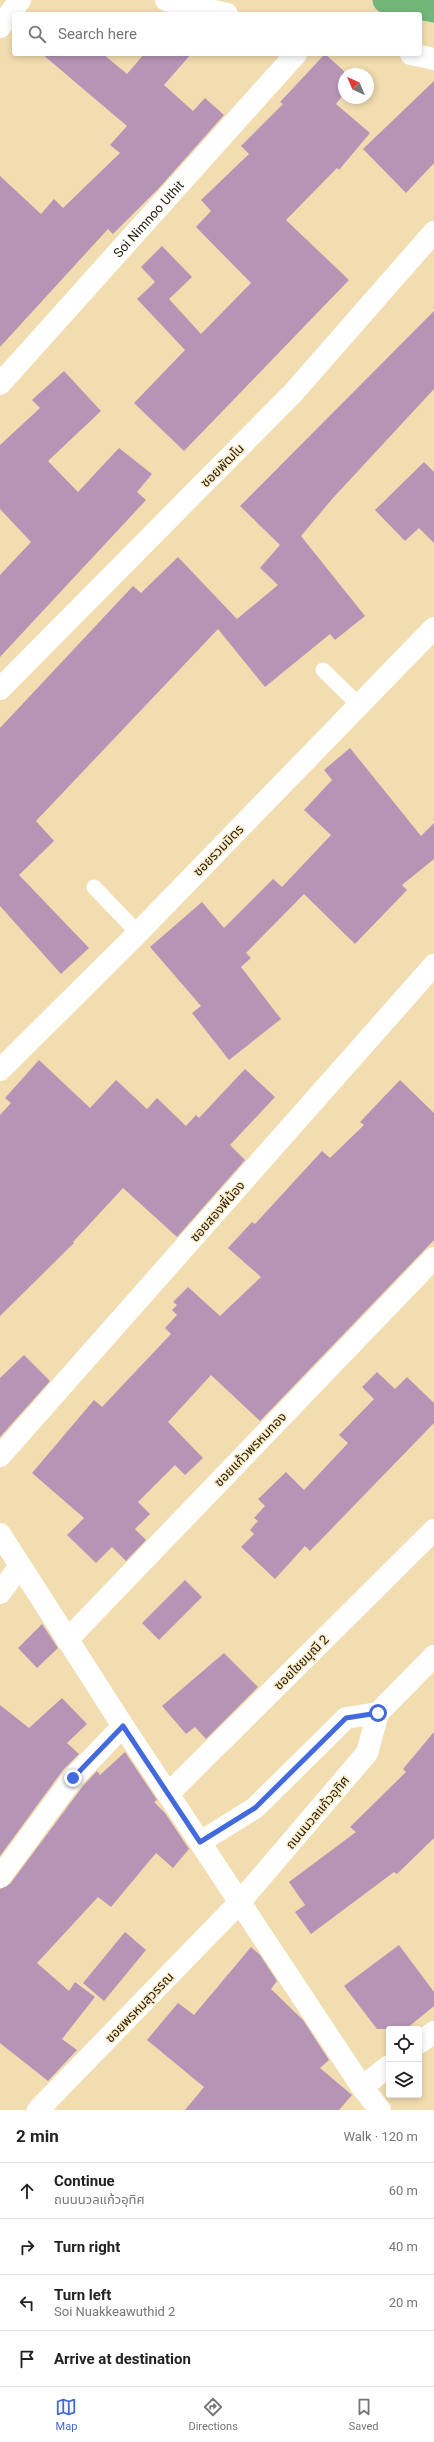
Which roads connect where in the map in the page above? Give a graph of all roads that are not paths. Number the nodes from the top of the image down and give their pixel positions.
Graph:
1 (20, 0) edge
2 (166, 0) edge
3 (218, 12) edge
4 (0, 27) edge
5 (294, 56) edge
6 (420, 56) edge
7 (434, 59) edge
8 (434, 232) edge
9 (0, 384) edge
10 (434, 628) edge
11 (323, 670) dead end
12 (0, 688) edge
13 (359, 705) junction
14 (94, 887) dead end
15 (138, 933) junction
16 (434, 965) edge
17 (0, 1070) edge
18 (434, 1258) edge
19 (0, 1456) edge
20 (434, 1530) edge
21 (0, 1534) edge
22 (20, 1566) junction
23 (0, 1593) edge
24 (67, 1640) junction
25 (434, 1656) edge
26 (378, 1713) junction
27 (123, 1726) junction
28 (168, 1794) junction
29 (200, 1842) junction
30 (0, 1877) edge
31 (239, 1903) junction
32 (434, 2032) edge
33 (422, 2041) edge
34 (386, 2068) edge
35 (362, 2087) junction
36 (38, 2110) edge
37 (380, 2110) edge

1 - 4 street
2 - 3 street
5 - 9 street, Soi Nimnoo Uthit
6 - 7 street
8 - 12 street, ซอยพัฒโน
10 - 13 street, ซอยรวมมิตร
11 - 13 lane
13 - 15 street, ซอยรวมมิตร
14 - 15 lane
15 - 17 street, ซอยรวมมิตร
16 - 19 street, ซอยสองพี่น้อง
18 - 24 street, ซอยแก้วพรหมทอง
20 - 28 street, ซอยไชยมุณี 2
21 - 22 street
22 - 23 street
22 - 24 street
24 - 27 street
25 - 26 street, ถนนนวลแก้วอุทิศ
26 - 29 street
26 - 31 street, ถนนนวลแก้วอุทิศ
27 - 28 street
27 - 30 street
28 - 29 street
29 - 31 street
31 - 35 street
31 - 36 street, ซอยพรหมสุวรรณ
32 - 33 street
34 - 35 street
35 - 37 street

